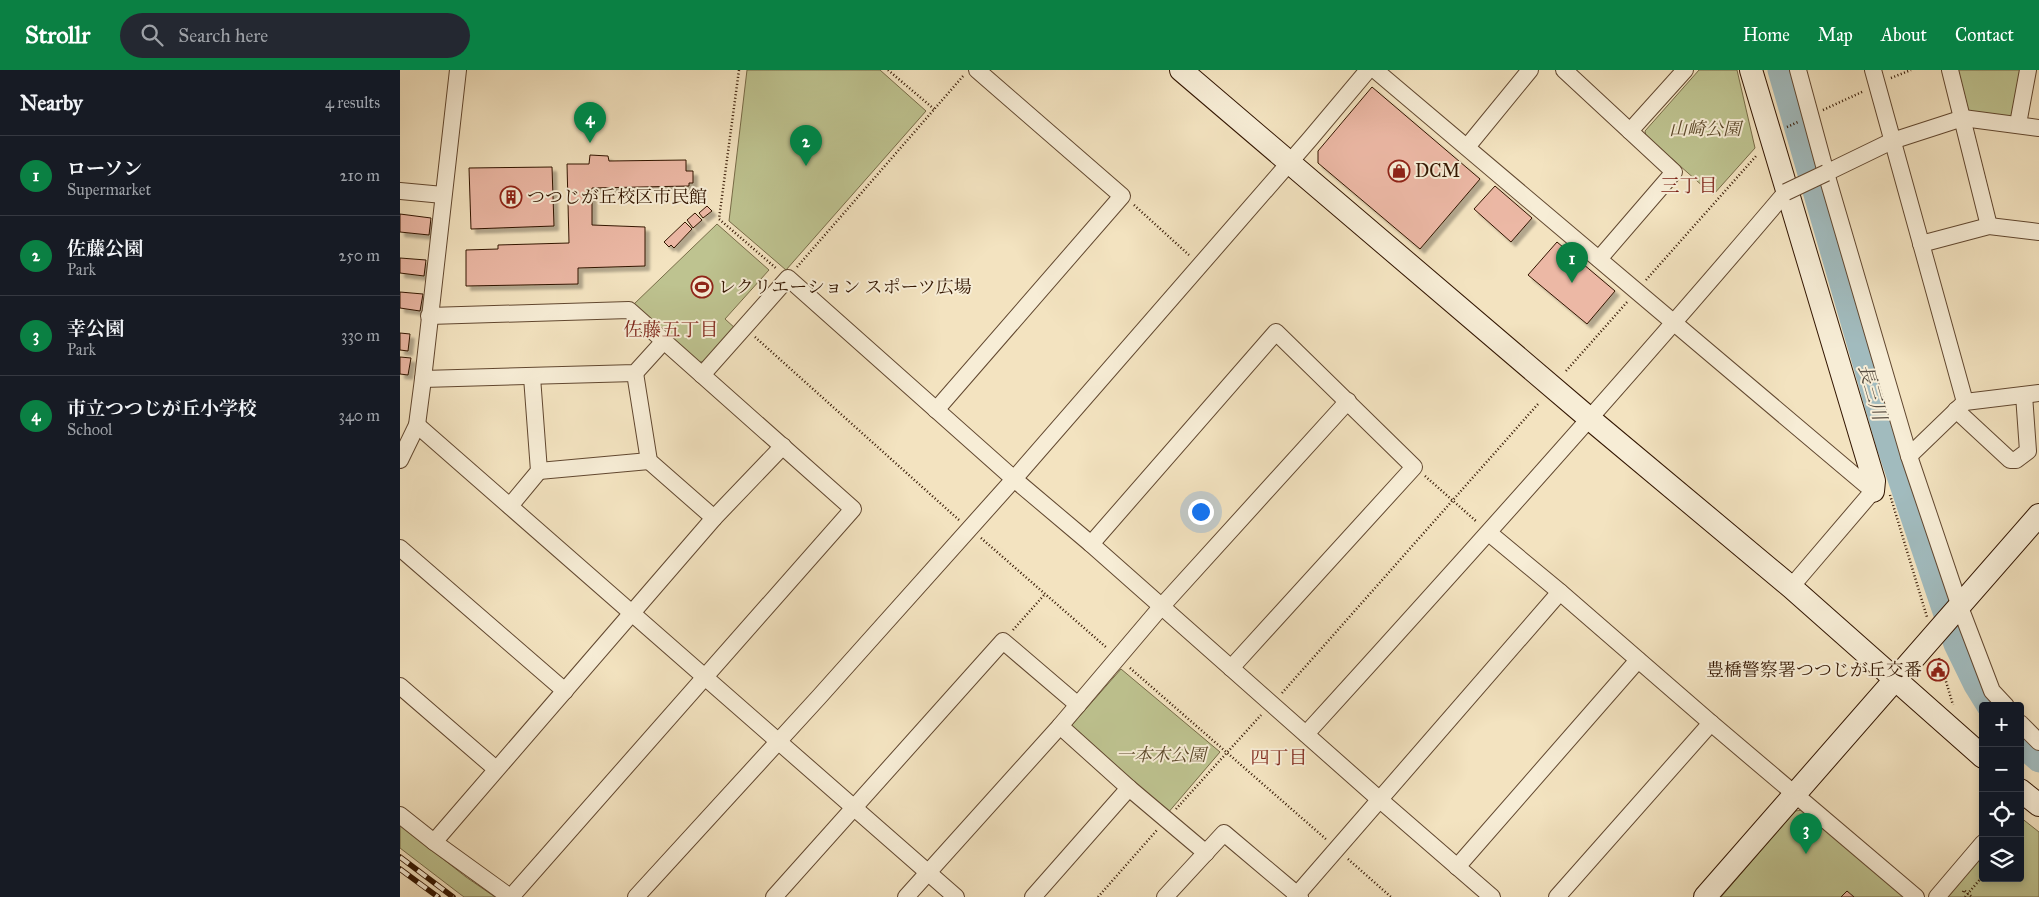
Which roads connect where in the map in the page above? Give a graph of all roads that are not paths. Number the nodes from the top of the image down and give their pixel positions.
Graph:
1 (458, 70) edge
2 (977, 70) edge
3 (1181, 70) edge
4 (1368, 70) edge
5 (1375, 70) edge
6 (1530, 70) edge
7 (1564, 70) edge
8 (1685, 70) edge
9 (1751, 70) edge
10 (1798, 70) edge
11 (1950, 70) edge
12 (2028, 70) edge
13 (1875, 77) edge
14 (1963, 118) junction
15 (2018, 124) junction
16 (2039, 128) edge
17 (1630, 131) junction
18 (1892, 141) junction
19 (1467, 146) junction
20 (1290, 162) junction
21 (1826, 173) junction
22 (400, 191) edge
23 (1786, 192) junction
24 (443, 195) junction
25 (1989, 226) junction
26 (2039, 232) edge
27 (1921, 244) junction
28 (1598, 259) junction
29 (430, 316) junction
30 (1674, 324) junction
31 (664, 341) junction
32 (635, 373) junction
33 (702, 374) junction
34 (532, 377) junction
35 (424, 379) junction
36 (2031, 394) edge
37 (1348, 401) junction
38 (1961, 406) junction
39 (936, 410) junction
40 (1590, 419) junction
41 (416, 425) junction
42 (783, 446) junction
43 (1909, 456) junction
44 (400, 460) edge
45 (649, 461) junction
46 (539, 471) junction
47 (1014, 479) junction
48 (1873, 490) junction
49 (510, 506) junction
50 (2039, 516) edge
51 (714, 518) junction
52 (1489, 533) junction
53 (1091, 544) junction
54 (400, 548) edge
55 (1791, 587) junction
56 (1560, 592) junction
57 (1960, 606) junction
58 (1161, 607) junction
59 (633, 614) junction
60 (1638, 660) junction
61 (1231, 668) junction
62 (705, 676) junction
63 (1895, 680) junction
64 (400, 686) edge
65 (565, 691) junction
66 (2002, 702) edge
67 (1078, 705) junction
68 (1712, 724) junction
69 (1060, 726) junction
70 (2024, 727) edge
71 (1306, 734) junction
72 (777, 741) junction
73 (2039, 742) edge
74 (1979, 754) edge
75 (496, 770) junction
76 (1129, 788) junction
77 (1795, 794) junction
78 (1379, 799) junction
79 (854, 807) junction
80 (400, 815) edge
81 (434, 842) junction
82 (1979, 848) edge
83 (1206, 853) junction
84 (1457, 866) junction
85 (928, 872) junction
86 (1297, 896) edge
87 (511, 897) edge
88 (636, 897) edge
89 (774, 897) edge
90 (906, 897) edge
91 (956, 897) edge
92 (1034, 897) edge
93 (1165, 897) edge
94 (1492, 897) edge
95 (1557, 897) edge
96 (1705, 897) edge
97 (1916, 897) edge
98 (1937, 897) edge

1 - 24 street
2 - 39 street
3 - 20 street
4 - 20 street
5 - 19 street
6 - 19 street
7 - 17 street
8 - 17 street
9 - 23 street
10 - 21 street
11 - 14 street
12 - 15 street
13 - 18 street
14 - 15 street
14 - 18 street
14 - 25 street
15 - 16 street
17 - 28 street
18 - 21 street
18 - 27 street
19 - 28 street
20 - 40 street
20 - 47 street
21 - 23 street, bridge
21 - 43 street
22 - 24 street
23 - 30 street
23 - 48 street
24 - 29 street
25 - 26 street
25 - 27 street
27 - 38 street
28 - 30 street
29 - 31 street
29 - 35 street
30 - 40 street
30 - 48 street
31 - 32 street
31 - 33 street
32 - 34 street
32 - 45 street
33 - 39 street
33 - 42 street
34 - 35 street
34 - 46 street
35 - 41 street
36 - 38 street
36 - 38 street
37 - 53 street
37 - 58 street
37 - 61 street
38 - 43 street
39 - 47 street
40 - 52 street
40 - 55 street
41 - 44 street
41 - 49 street
42 - 51 street
42 - 62 street
43 - 57 street
45 - 46 street
45 - 51 street
46 - 49 street
47 - 53 street
47 - 72 street
48 - 55 street
49 - 59 street
50 - 57 street
51 - 59 street
52 - 56 street
52 - 71 street
53 - 58 street
54 - 65 street
55 - 63 street
56 - 60 street
56 - 78 street
57 - 63 street
57 - 66 street
58 - 61 street
58 - 67 street
59 - 62 street
59 - 65 street
60 - 68 street
60 - 84 street
61 - 71 street
62 - 72 street
62 - 87 street
63 - 74 street
63 - 77 street
64 - 75 street
65 - 75 street
67 - 69 street
67 - 79 street
68 - 77 street
68 - 95 street
69 - 76 street
69 - 85 street
70 - 73 street
71 - 78 street
72 - 79 street
72 - 88 street
75 - 81 street
76 - 83 street
76 - 92 street
77 - 96 street
77 - 97 street
78 - 84 street
78 - 86 street
79 - 85 street
79 - 89 street
80 - 81 street
81 - 87 street
82 - 98 street
83 - 86 street
83 - 93 street
84 - 94 street
85 - 90 street
85 - 91 street

